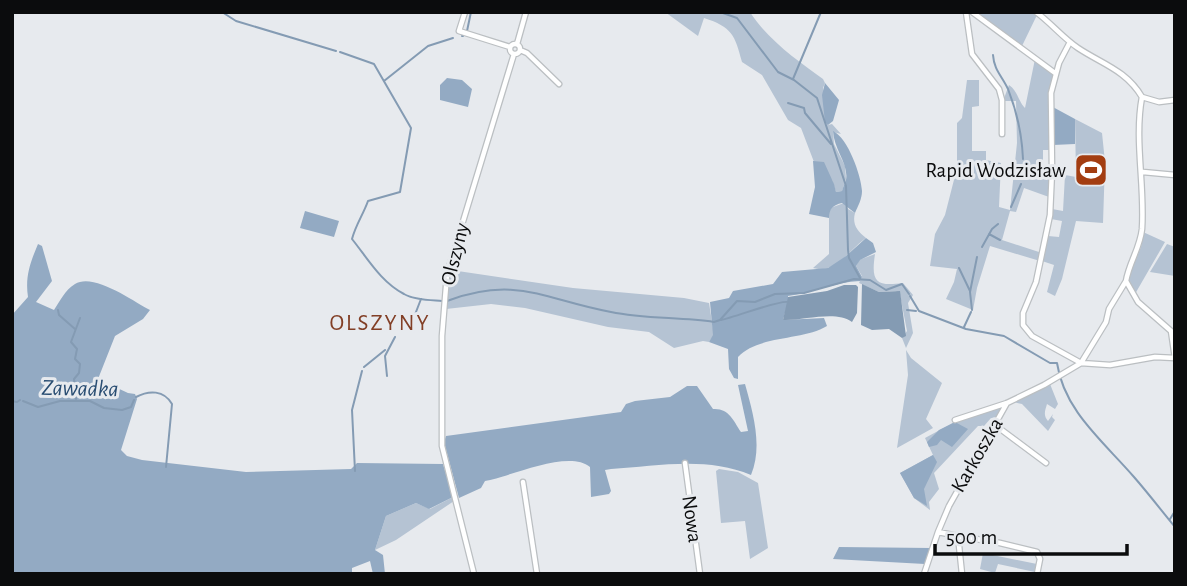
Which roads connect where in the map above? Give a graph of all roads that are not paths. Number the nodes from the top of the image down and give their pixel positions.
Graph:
1 (465, 12) edge
2 (526, 12) edge
3 (966, 12) edge
4 (972, 12) edge
5 (1036, 12) edge
6 (1070, 42) junction
7 (517, 44) junction
8 (510, 47) junction
9 (520, 50) junction
10 (514, 54) junction
11 (1055, 73) junction
12 (559, 84) dead end
13 (1142, 97) junction
14 (1175, 100) edge
15 (1002, 134) dead end
16 (1143, 173) junction
17 (1175, 175) edge
18 (1126, 281) junction
19 (1175, 358) edge
20 (1082, 363) junction
21 (1007, 403) junction
22 (954, 420) dead end
23 (995, 425) junction
24 (685, 463) dead end
25 (1046, 463) dead end
26 (523, 482) dead end
27 (938, 532) junction
28 (958, 536) junction
29 (474, 574) edge
30 (537, 574) edge
31 (699, 574) edge
32 (924, 574) edge
33 (962, 574) edge
34 (1037, 574) edge

1 - 8 street
2 - 7 street
3 - 15 street
4 - 11 street
5 - 6 street
6 - 11 street
6 - 13 street
7 - 8 street
7 - 9 street
8 - 10 street
9 - 10 street
9 - 12 street
10 - 29 street, Olszyny
11 - 20 street
13 - 14 street
13 - 16 street
16 - 17 street
16 - 18 street
18 - 19 street
18 - 20 street
19 - 20 street
20 - 21 street
21 - 22 street
21 - 23 street, Karkoszka
23 - 25 street
23 - 27 street, Karkoszka
24 - 31 street, Nowa
26 - 30 street
27 - 28 street
27 - 32 street
28 - 33 street
28 - 34 street

